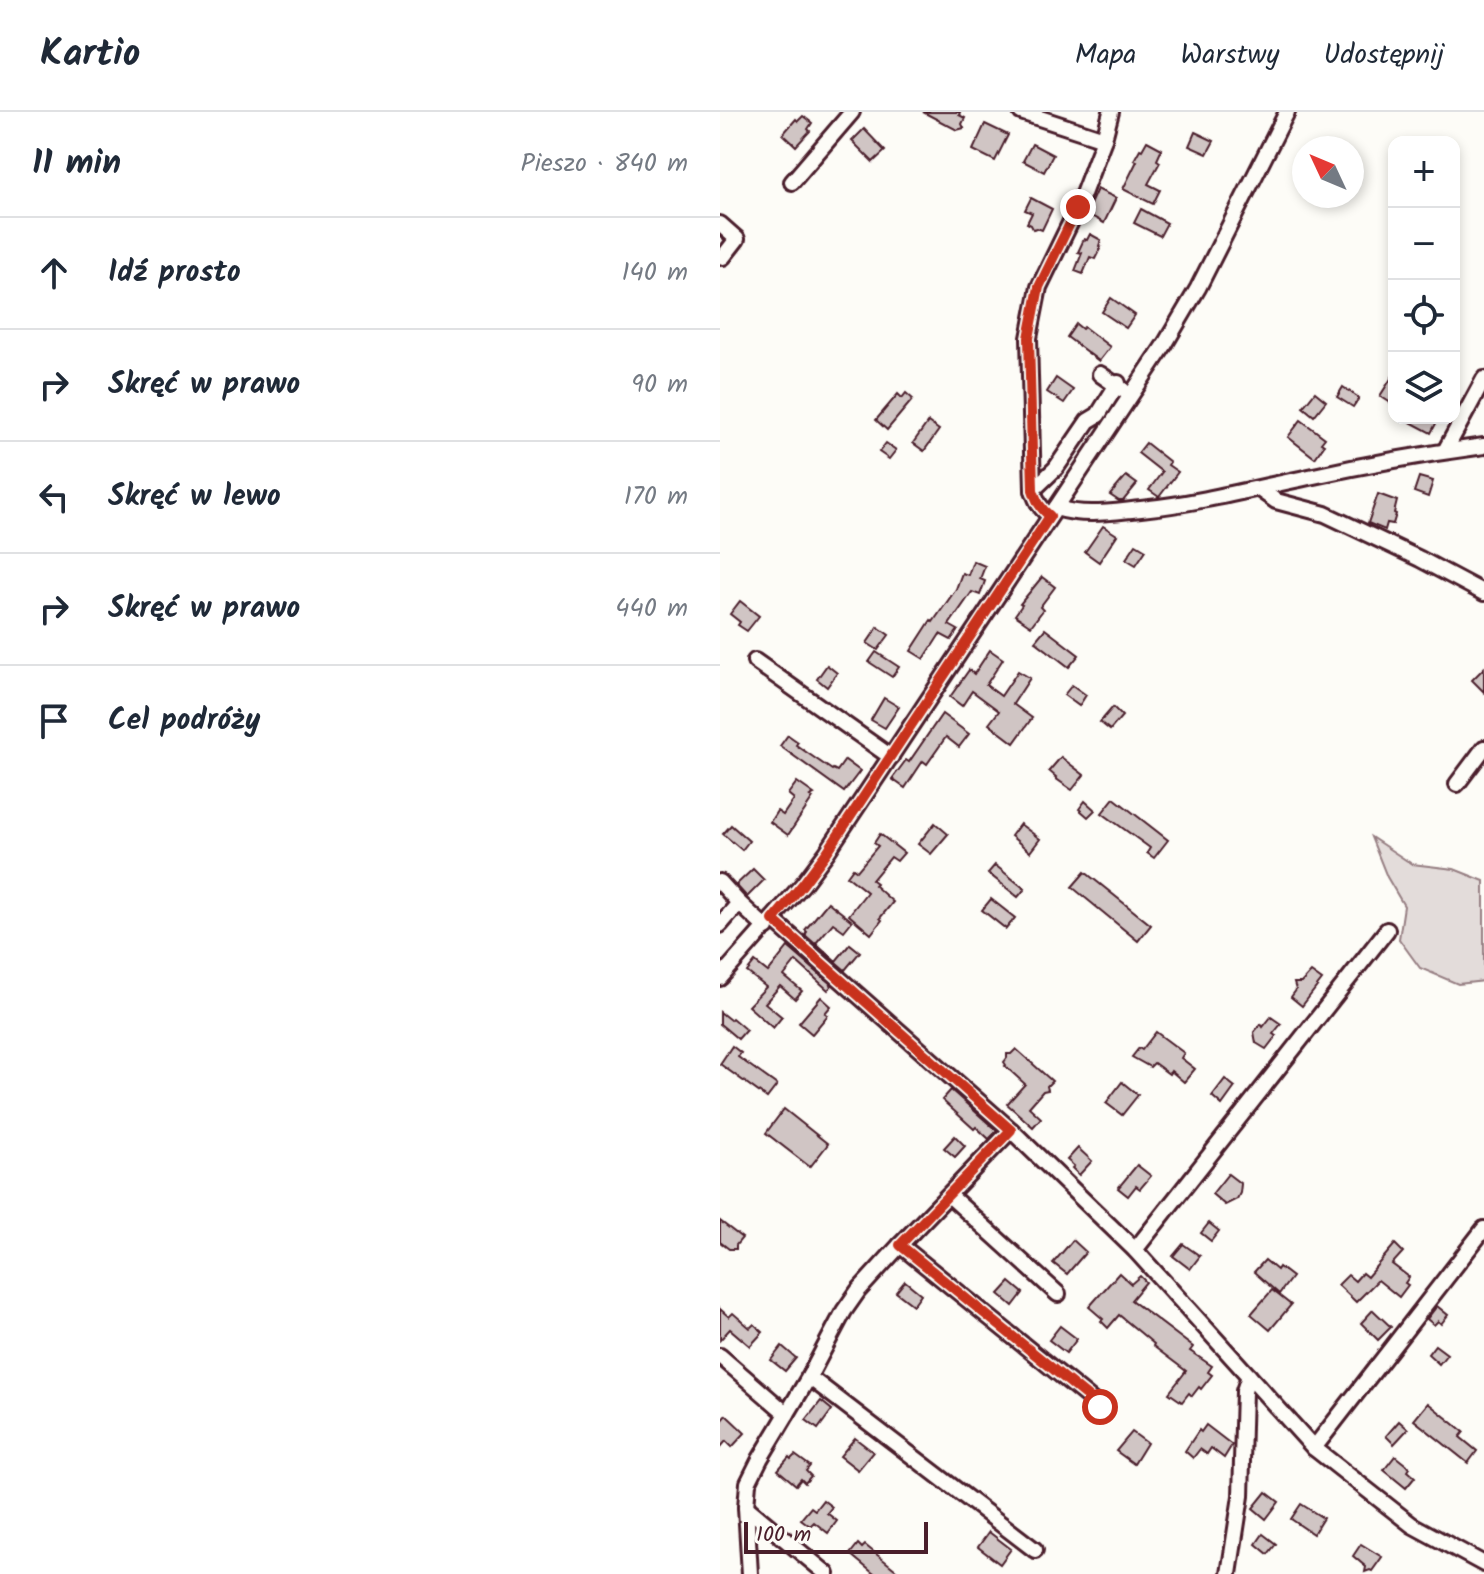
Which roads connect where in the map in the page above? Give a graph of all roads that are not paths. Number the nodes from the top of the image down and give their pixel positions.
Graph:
1 (852, 112) edge
2 (1021, 112) edge
3 (1111, 112) edge
4 (1287, 112) edge
5 (1104, 139) junction
6 (792, 182) dead end
7 (720, 224) edge
8 (723, 257) dead end
9 (1100, 374) dead end
10 (1484, 379) edge
11 (1117, 384) junction
12 (1131, 395) junction
13 (1484, 446) edge
14 (1445, 451) junction
15 (1259, 489) junction
16 (1033, 490) junction
17 (1053, 512) junction
18 (1484, 593) edge
19 (755, 661) dead end
20 (1484, 748) edge
21 (891, 757) junction
22 (1457, 784) dead end
23 (720, 882) edge
24 (739, 903) junction
25 (769, 924) junction
26 (720, 925) edge
27 (1387, 930) dead end
28 (720, 978) edge
29 (1011, 1130) junction
30 (949, 1195) junction
31 (1484, 1229) edge
32 (900, 1245) junction
33 (1135, 1250) junction
34 (1058, 1294) dead end
35 (720, 1356) edge
36 (1249, 1376) junction
37 (809, 1377) junction
38 (1100, 1407) dead end
39 (787, 1414) junction
40 (1314, 1448) junction
41 (746, 1507) junction
42 (1035, 1550) dead end
43 (1484, 1564) edge
44 (750, 1574) edge
45 (827, 1574) edge
46 (1229, 1574) edge

1 - 6 street
2 - 5 street
3 - 5 street
4 - 12 street
5 - 16 street
7 - 8 street
9 - 11 street
10 - 14 street
11 - 12 street
11 - 16 street
12 - 17 street
13 - 14 street
14 - 15 street
15 - 17 street
15 - 18 street
16 - 17 street
17 - 21 street
19 - 21 street
20 - 22 street
21 - 25 street
23 - 24 street
24 - 25 street
24 - 26 street
25 - 28 street
25 - 29 street
27 - 33 street
29 - 30 street
29 - 33 street
30 - 32 street
30 - 34 street
31 - 40 street
32 - 37 street
32 - 38 street
33 - 36 street
35 - 39 street
36 - 40 street
36 - 46 street
37 - 39 street
37 - 42 street
39 - 41 street
40 - 43 street
41 - 44 street
41 - 45 street

